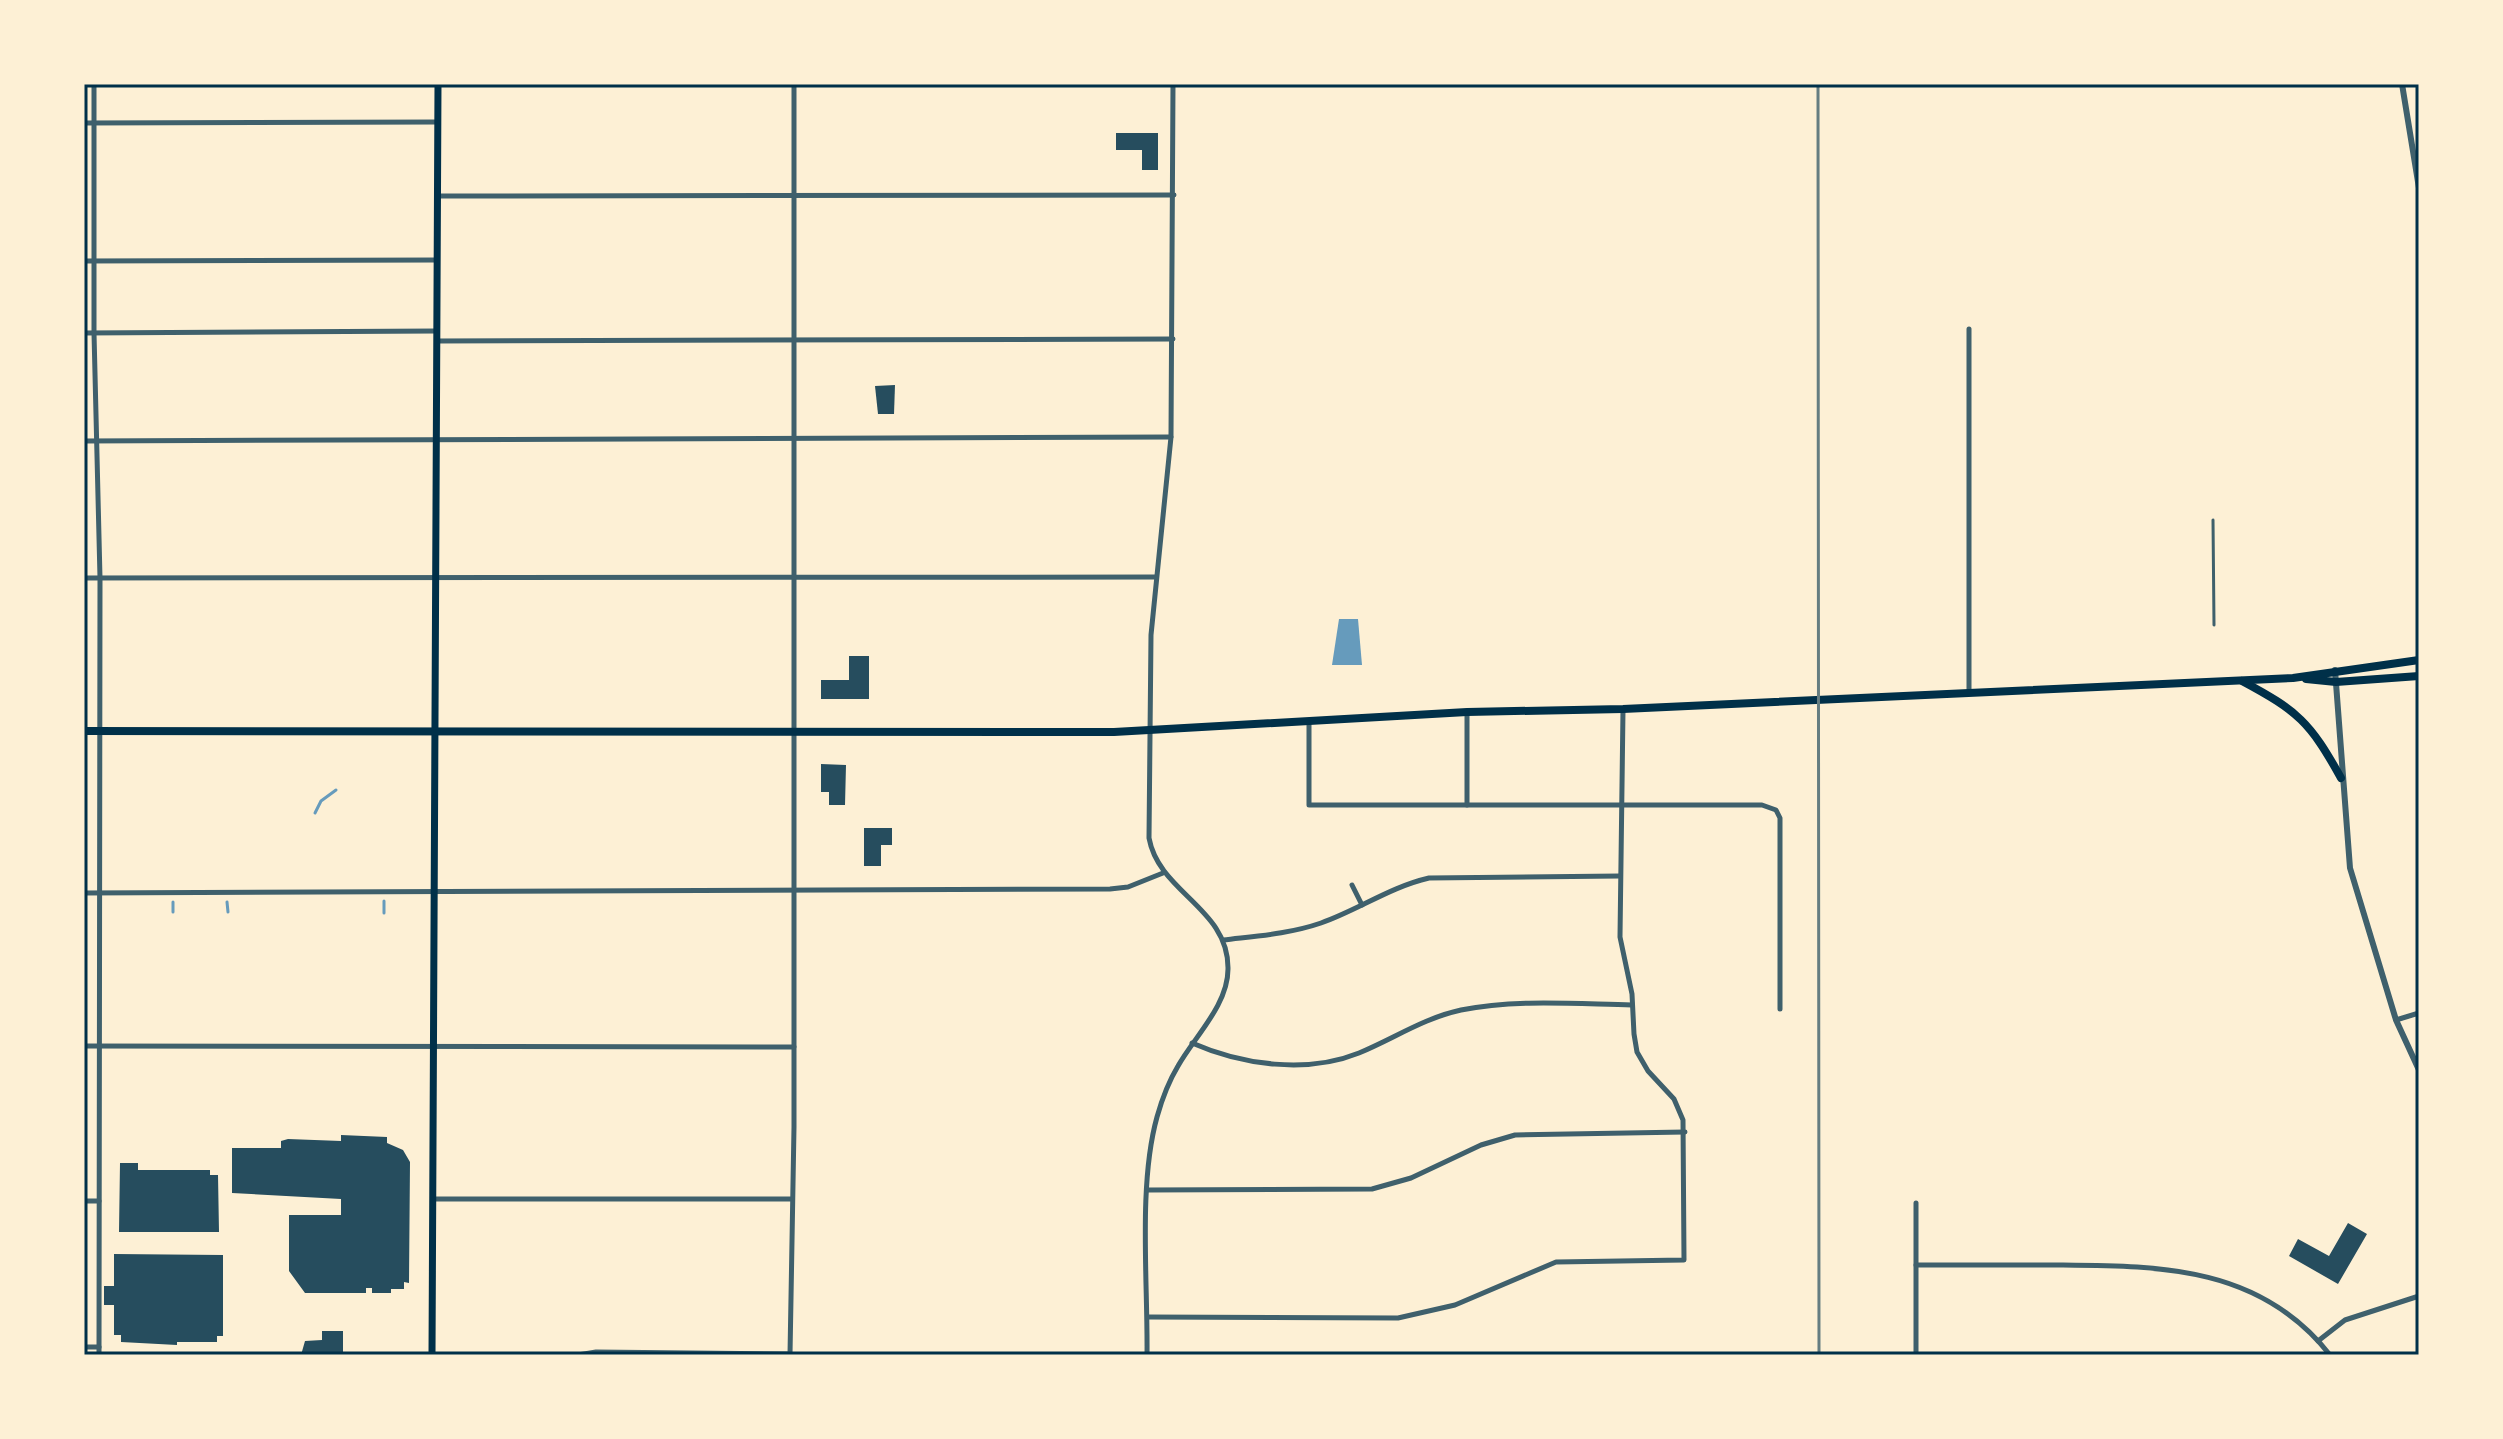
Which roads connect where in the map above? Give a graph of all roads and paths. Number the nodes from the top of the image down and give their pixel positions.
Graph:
1 (94, 84) edge
2 (438, 84) edge
3 (794, 84) edge
4 (1173, 84) edge
5 (2402, 84) edge
6 (438, 122) junction
7 (84, 123) edge
8 (94, 123) junction
9 (2419, 188) edge
10 (1174, 195) junction
11 (438, 196) junction
12 (796, 197) junction
13 (437, 260) junction
14 (84, 261) edge
15 (94, 261) junction
16 (1969, 329) dead end
17 (437, 331) junction
18 (84, 333) edge
19 (94, 333) junction
20 (1173, 339) junction
21 (437, 341) junction
22 (795, 341) junction
23 (1171, 437) junction
24 (795, 438) junction
25 (436, 440) junction
26 (84, 441) edge
27 (97, 441) junction
28 (2213, 520) dead end
29 (436, 576) junction
30 (794, 576) junction
31 (1156, 577) junction
32 (84, 578) edge
33 (100, 578) junction
34 (2214, 625) dead end
35 (2419, 660) edge
36 (2335, 670) junction
37 (2419, 676) edge
38 (2298, 678) junction
39 (2242, 680) junction
40 (2336, 682) junction
41 (1969, 694) junction
42 (1623, 709) junction
43 (1467, 712) junction
44 (1309, 721) junction
45 (1149, 730) junction
46 (84, 731) edge
47 (99, 731) junction
48 (435, 731) junction
49 (792, 731) junction
50 (2341, 778) junction
51 (1467, 805) junction
52 (1623, 805) junction
53 (1163, 873) junction
54 (1620, 876) junction
55 (1352, 885) dead end
56 (792, 890) junction
57 (434, 892) junction
58 (84, 893) edge
59 (98, 893) junction
60 (1362, 905) junction
61 (1223, 940) junction
62 (1632, 1005) junction
63 (1780, 1009) dead end
64 (2419, 1013) edge
65 (2396, 1020) junction
66 (1192, 1043) junction
67 (99, 1045) junction
68 (434, 1045) junction
69 (84, 1046) edge
70 (794, 1047) junction
71 (2419, 1070) edge
72 (1685, 1132) junction
73 (1148, 1190) junction
74 (433, 1199) junction
75 (792, 1199) junction
76 (84, 1201) edge
77 (99, 1201) junction
78 (1916, 1203) dead end
79 (1916, 1265) junction
80 (2419, 1296) edge
81 (1148, 1317) junction
82 (2318, 1341) junction
83 (84, 1347) edge
84 (99, 1347) junction
85 (790, 1354) edge
86 (99, 1355) edge
87 (432, 1355) edge
88 (578, 1355) edge
89 (1147, 1355) edge
90 (1916, 1355) edge
91 (2330, 1355) edge

1 - 8 street
2 - 6 main road
3 - 12 street
4 - 10 street
5 - 9 street
6 - 8 street
6 - 11 main road
7 - 8 street
8 - 15 street
10 - 12 street
10 - 20 street
11 - 12 street
11 - 13 main road
12 - 22 street
13 - 15 street
13 - 17 main road
14 - 15 street
15 - 19 street
16 - 41 street
17 - 19 street
17 - 21 main road
18 - 19 street
19 - 27 street
20 - 22 street
20 - 23 street
21 - 22 street
21 - 25 main road
22 - 24 street
23 - 24 street
23 - 31 street
24 - 25 street
24 - 30 street
25 - 27 street
25 - 29 main road
26 - 27 street
27 - 33 street
28 - 34 lane
29 - 30 street
29 - 33 street
29 - 48 main road
30 - 31 street
30 - 49 street
31 - 45 street
32 - 33 street
33 - 47 street
35 - 36 main road
36 - 38 main road
36 - 40 street
37 - 40 main road
38 - 39 main road
38 - 40 main road
39 - 41 main road
39 - 50 main road
40 - 50 street
41 - 42 main road
42 - 43 main road
42 - 52 street
43 - 44 main road
43 - 51 street
44 - 45 main road
44 - 51 street
45 - 49 main road
45 - 53 street
46 - 47 main road
47 - 48 main road
47 - 59 street
48 - 49 main road
48 - 57 main road
49 - 56 street
50 - 65 street
51 - 52 street
52 - 54 street
52 - 63 street
53 - 56 street
53 - 61 street
54 - 60 street
54 - 62 street
55 - 60 street
56 - 57 street
56 - 70 street
57 - 59 street
57 - 68 main road
58 - 59 street
59 - 67 street
60 - 61 street
61 - 66 street
62 - 66 street
62 - 72 street
64 - 65 street
65 - 71 street
66 - 73 street
67 - 68 street
67 - 69 street
67 - 77 street
68 - 70 street
68 - 74 main road
70 - 75 street
72 - 73 street
72 - 81 street
73 - 81 street
74 - 75 street
74 - 87 main road
75 - 85 street
76 - 77 street
77 - 84 street
78 - 79 street
79 - 82 street
79 - 90 street
80 - 82 street
81 - 89 street
82 - 91 street
83 - 84 street
84 - 86 street
85 - 88 street

